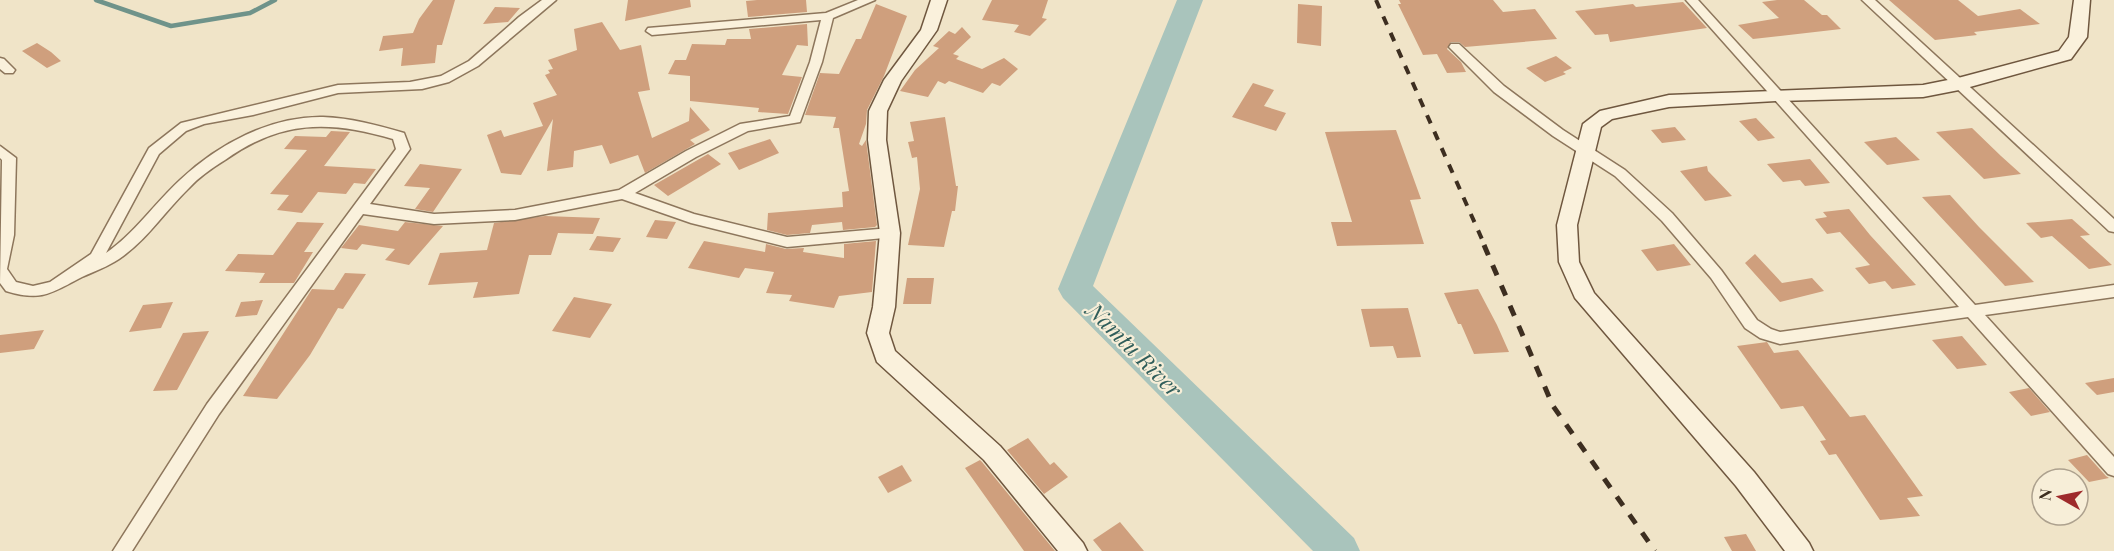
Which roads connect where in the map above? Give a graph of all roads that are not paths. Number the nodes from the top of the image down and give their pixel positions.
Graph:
1 (550, 0) edge
2 (869, 0) edge
3 (939, 0) edge
4 (1692, 0) edge
5 (1868, 0) edge
6 (2082, 0) edge
7 (828, 16) junction
8 (652, 31) dead end
9 (1455, 47) dead end
10 (1959, 84) junction
11 (1776, 95) junction
12 (0, 151) edge
13 (1586, 151) junction
14 (623, 194) junction
15 (360, 208) junction
16 (2114, 227) edge
17 (890, 233) junction
18 (0, 269) edge
19 (77, 273) junction
20 (2114, 291) edge
21 (1971, 311) junction
22 (2114, 469) edge
23 (122, 551) edge
24 (1074, 551) edge
25 (1800, 551) edge

1 - 19 street
2 - 7 street
3 - 17 street
4 - 11 street
5 - 10 street
6 - 10 street
7 - 8 street
7 - 14 street
9 - 13 street
10 - 11 street
10 - 16 street
11 - 13 street
11 - 21 street
12 - 18 street
13 - 21 street
13 - 25 street
14 - 15 street
14 - 17 street
15 - 19 street
15 - 23 street
17 - 24 street
18 - 19 street
20 - 21 street
21 - 22 street

